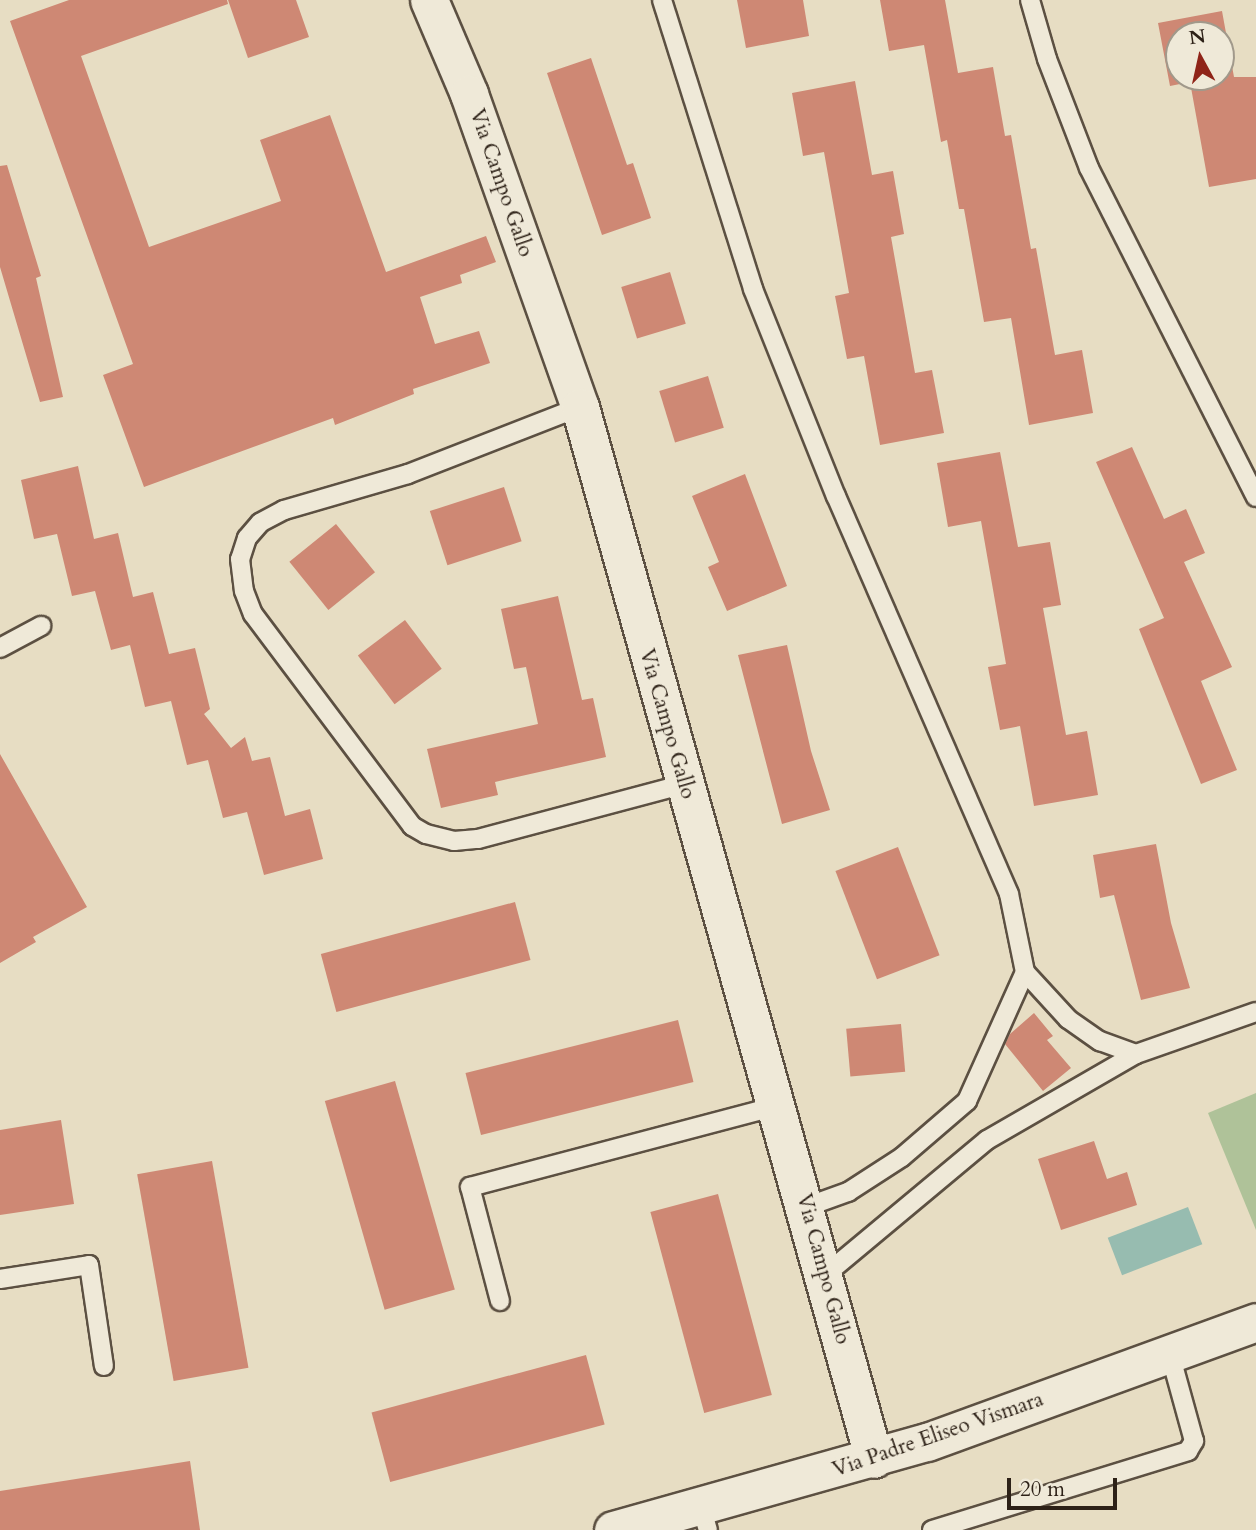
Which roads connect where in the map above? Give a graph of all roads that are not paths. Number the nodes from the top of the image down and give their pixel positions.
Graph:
1 (429, 0) edge
2 (662, 0) edge
3 (1030, 0) edge
4 (580, 407) junction
5 (1256, 497) edge
6 (41, 625) dead end
7 (0, 648) edge
8 (684, 784) junction
9 (1026, 972) junction
10 (1256, 1012) edge
11 (1136, 1055) junction
12 (777, 1106) junction
13 (806, 1207) junction
14 (825, 1275) junction
15 (0, 1279) edge
16 (500, 1301) dead end
17 (1256, 1322) edge
18 (1170, 1354) junction
19 (104, 1366) dead end
20 (874, 1459) junction
21 (704, 1518) edge
22 (613, 1530) edge
23 (932, 1530) edge

1 - 4 street, Via Campo Gallo
2 - 9 lane
3 - 5 lane
4 - 8 street, Via Campo Gallo
4 - 8 lane
6 - 7 lane
8 - 12 street, Via Campo Gallo
9 - 11 lane
9 - 13 lane
10 - 11 lane
11 - 14 lane
12 - 13 street, Via Campo Gallo
12 - 16 lane
13 - 14 street, Via Campo Gallo
14 - 20 street, Via Campo Gallo
15 - 19 lane
17 - 18 street, Via Padre Eliseo Vismara
18 - 20 street, Via Padre Eliseo Vismara
18 - 23 lane
20 - 21 street, Via Padre Eliseo Vismara
21 - 22 street, Via Padre Eliseo Vismara

